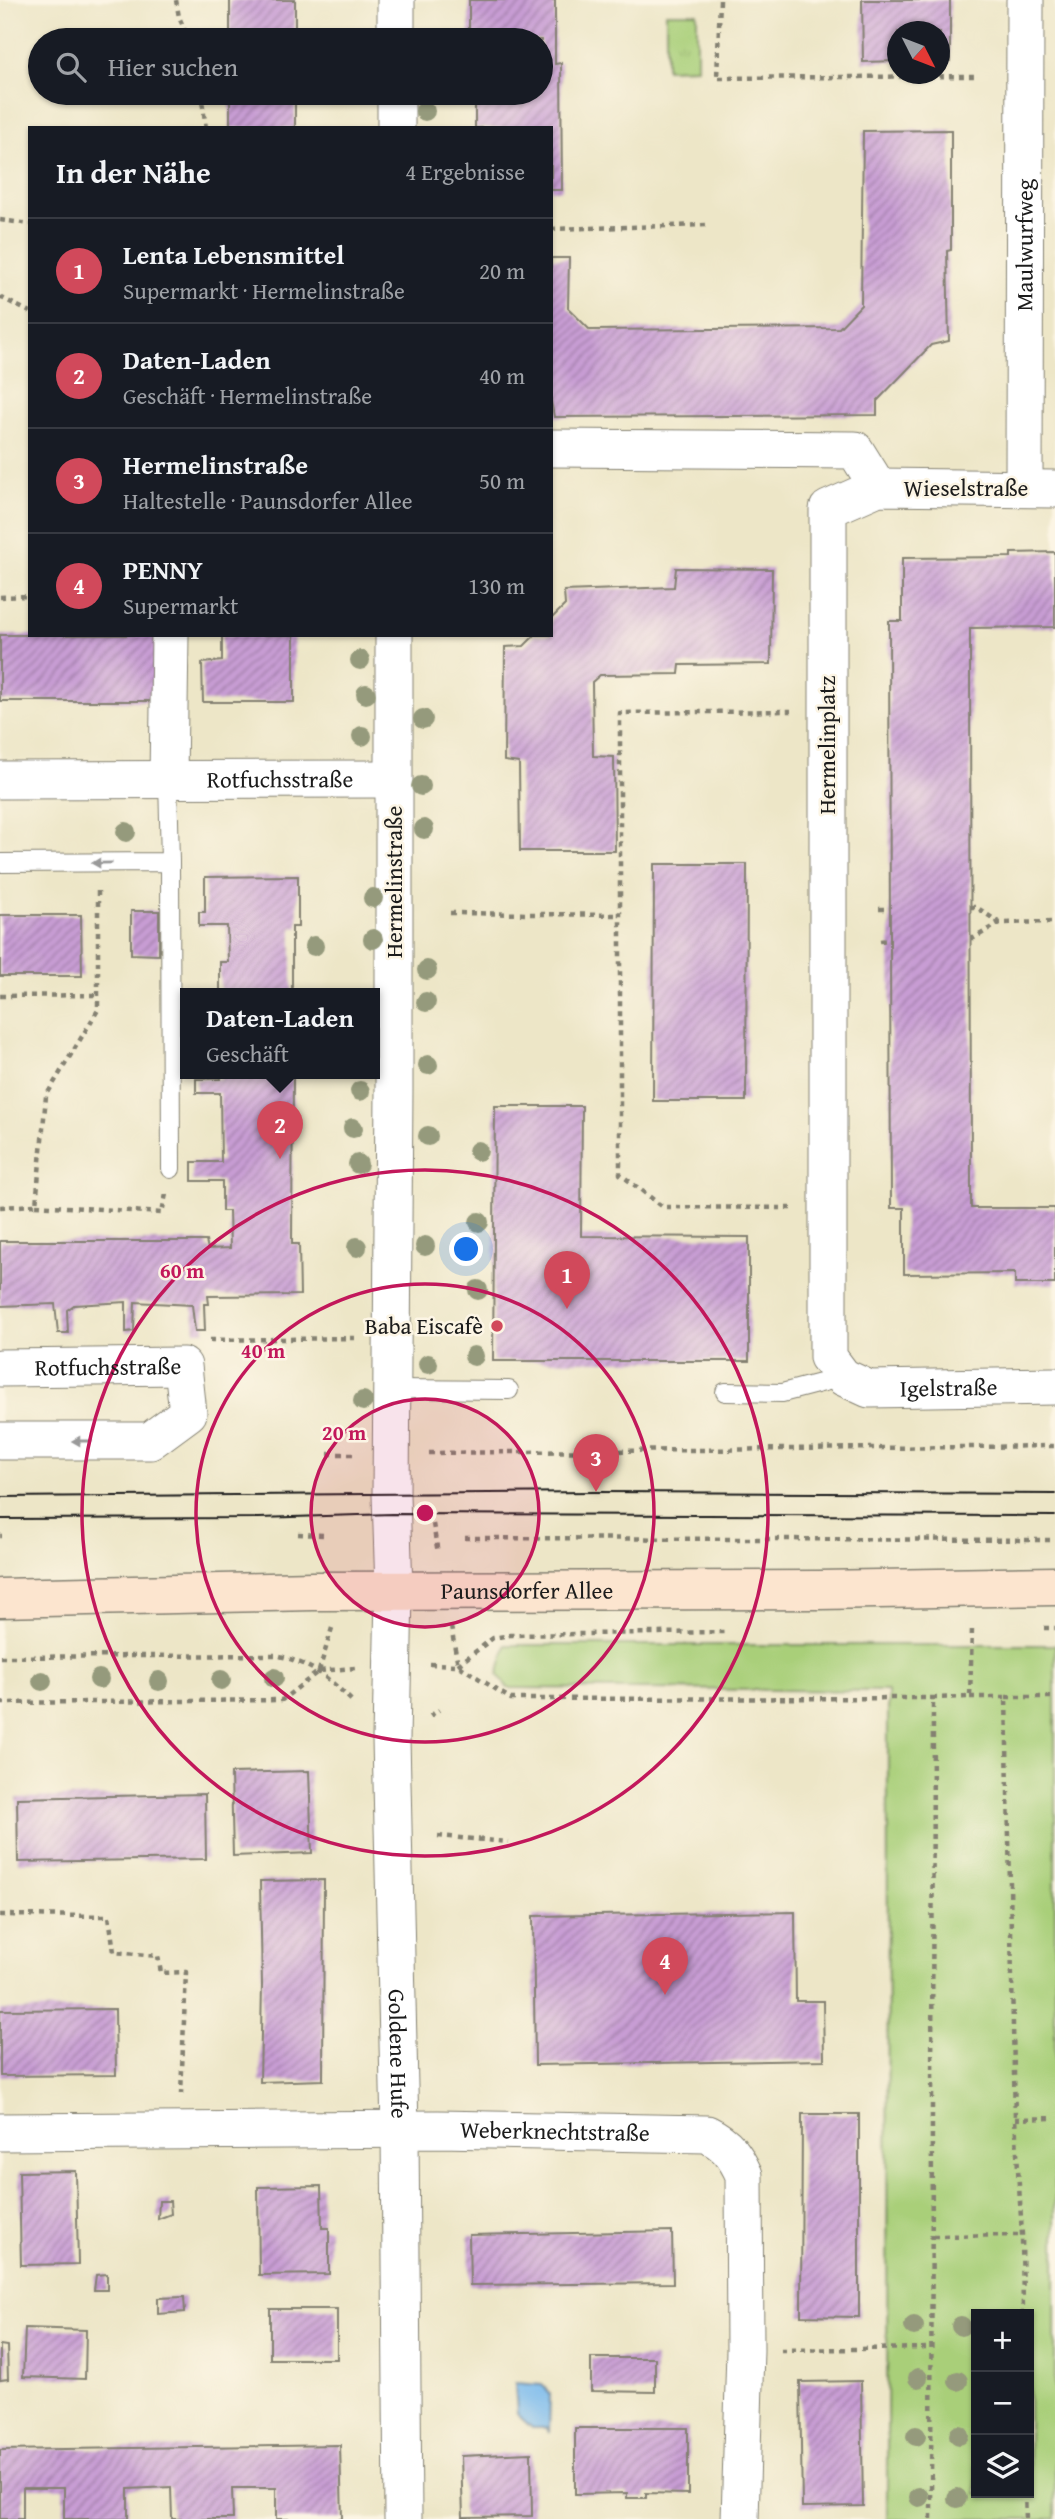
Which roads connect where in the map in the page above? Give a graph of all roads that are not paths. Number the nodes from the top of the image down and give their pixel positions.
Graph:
1 (397, 0) edge
2 (1025, 0) edge
3 (396, 28) edge
4 (396, 105) edge
5 (396, 126) edge
6 (553, 448) edge
7 (878, 487) junction
8 (1040, 488) edge
9 (170, 637) edge
10 (394, 637) edge
11 (168, 779) junction
12 (393, 779) junction
13 (0, 780) edge
14 (170, 862) junction
15 (0, 863) edge
16 (171, 1169) road end
17 (0, 1368) edge
18 (843, 1377) junction
19 (1055, 1386) edge
20 (393, 1389) junction
21 (509, 1390) dead end
22 (725, 1392) dead end
23 (0, 1441) edge
24 (1055, 1586) edge
25 (394, 1591) junction
26 (0, 1598) edge
27 (400, 2130) junction
28 (0, 2132) edge
29 (403, 2519) edge
30 (740, 2519) edge

1 - 3 street
2 - 8 street, Maulwurfweg
4 - 5 street
6 - 7 street
7 - 8 street, Wieselstraße
7 - 18 street, Hermelinplatz
9 - 11 street
10 - 12 street, Hermelinstraße
11 - 12 street, Rotfuchsstraße
11 - 13 street, Rotfuchsstraße
11 - 14 lane
12 - 20 street, Hermelinstraße
14 -> 15 lane
14 - 16 lane
17 -> 23 street, Rotfuchsstraße
18 - 19 street, Igelstraße
18 - 22 lane
20 - 21 lane
20 - 25 street, Hermelinstraße
24 - 25 main road, Paunsdorfer Allee
25 - 26 main road, Paunsdorfer Allee
25 - 27 street, Goldene Hufe
27 - 28 street, Weberknechtstraße
27 - 29 street, Goldene Hufe
27 - 30 street, Weberknechtstraße

